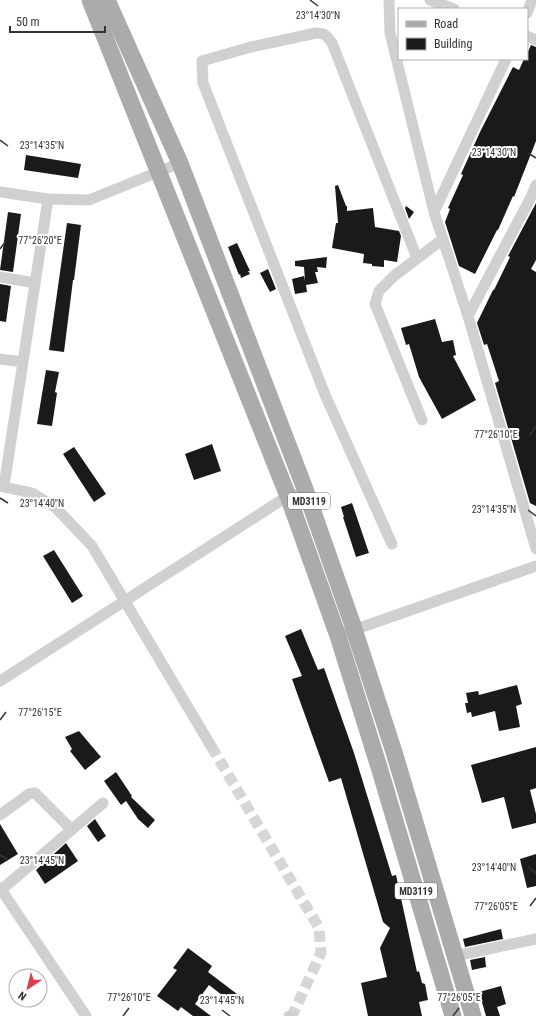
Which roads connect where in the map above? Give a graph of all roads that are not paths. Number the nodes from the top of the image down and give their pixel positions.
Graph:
1 (90, 0) edge
2 (107, 0) edge
3 (389, 0) edge
4 (430, 0) edge
5 (532, 0) edge
6 (451, 8) edge
7 (528, 10) edge
8 (506, 60) edge
9 (180, 163) junction
10 (159, 172) junction
11 (536, 185) edge
12 (0, 192) edge
13 (534, 198) edge
14 (48, 199) junction
15 (434, 212) junction
16 (443, 239) junction
17 (418, 258) junction
18 (0, 277) edge
19 (36, 283) junction
20 (468, 316) junction
21 (0, 359) edge
22 (23, 362) junction
23 (422, 420) dead end
24 (2, 486) edge
25 (305, 489) junction
26 (288, 496) junction
27 (392, 544) dead end
28 (536, 549) edge
29 (536, 566) edge
30 (124, 601) junction
31 (346, 633) junction
32 (0, 681) edge
33 (211, 746) tunnel mouth
34 (103, 803) dead end
35 (0, 815) edge
36 (72, 830) junction
37 (0, 889) edge
38 (536, 939) edge
39 (455, 956) junction
40 (84, 1015) edge
41 (453, 1016) edge
42 (473, 1016) edge

1 - 10 main road, MD3119
2 - 9 main road, MD3119
3 - 15 street
4 - 6 street
5 - 7 street
8 - 15 street
9 - 10 street
9 - 25 main road, MD3119
10 - 14 street
10 - 26 main road, MD3119
11 - 13 street
12 - 14 street
13 - 20 street
14 - 19 street
15 - 16 street
16 - 17 street
16 - 20 street
17 - 23 street
17 - 27 street
18 - 19 street
19 - 22 street
20 - 28 street
21 - 22 street
22 - 24 street
24 - 30 street
25 - 26 street
25 - 31 main road, MD3119
26 - 30 street
26 - 31 main road, MD3119
29 - 31 street
30 - 32 street
30 - 33 street
31 - 39 main road, MD3119
31 - 41 main road, MD3119
34 - 36 street
35 - 36 street
36 - 37 street
37 - 40 street
38 - 39 street
39 - 42 main road, MD3119

